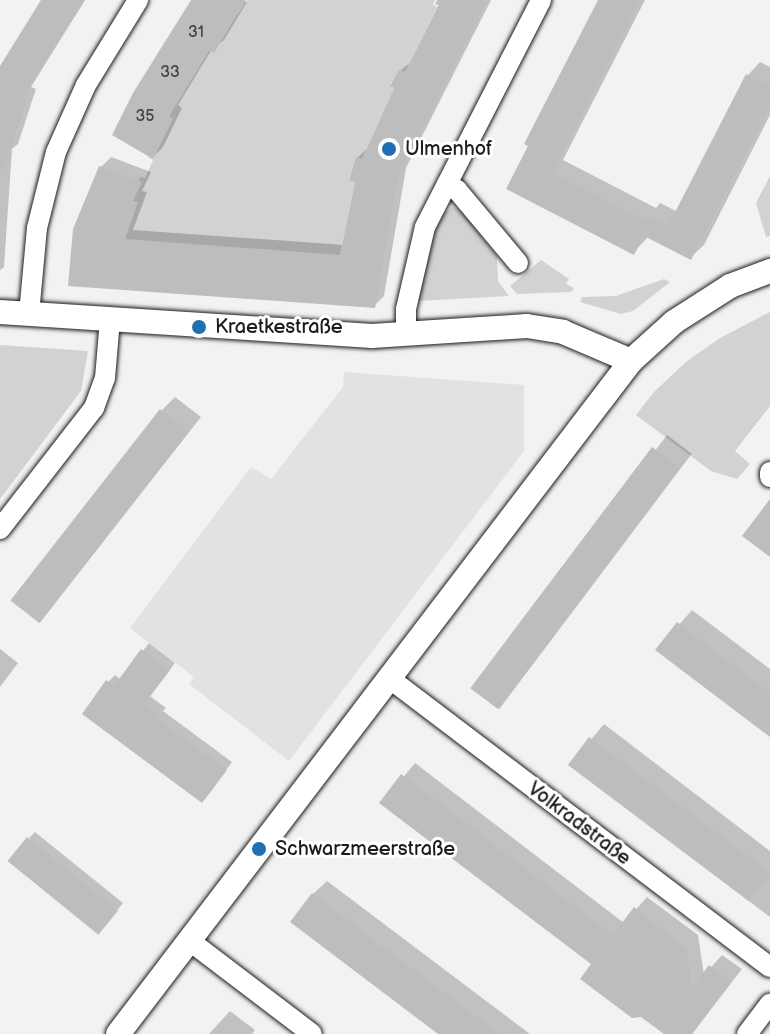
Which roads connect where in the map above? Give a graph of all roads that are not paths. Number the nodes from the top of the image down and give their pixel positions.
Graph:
1 (138, 0) edge
2 (541, 0) edge
3 (447, 184) junction
4 (518, 263) dead end
5 (770, 271) edge
6 (0, 312) edge
7 (29, 314) junction
8 (110, 320) junction
9 (406, 334) junction
10 (631, 361) junction
11 (0, 529) edge
12 (389, 678) junction
13 (190, 941) junction
14 (770, 967) edge
15 (770, 1004) edge
16 (118, 1034) edge
17 (312, 1034) edge
18 (747, 1034) edge

1 - 7 street
2 - 3 street
3 - 4 street
3 - 9 street
5 - 10 street
6 - 7 street
7 - 8 street
8 - 9 street
8 - 11 street
9 - 10 street
10 - 12 street
12 - 13 street
12 - 14 street, Volkradstraße
13 - 16 street
13 - 17 street
15 - 18 street

